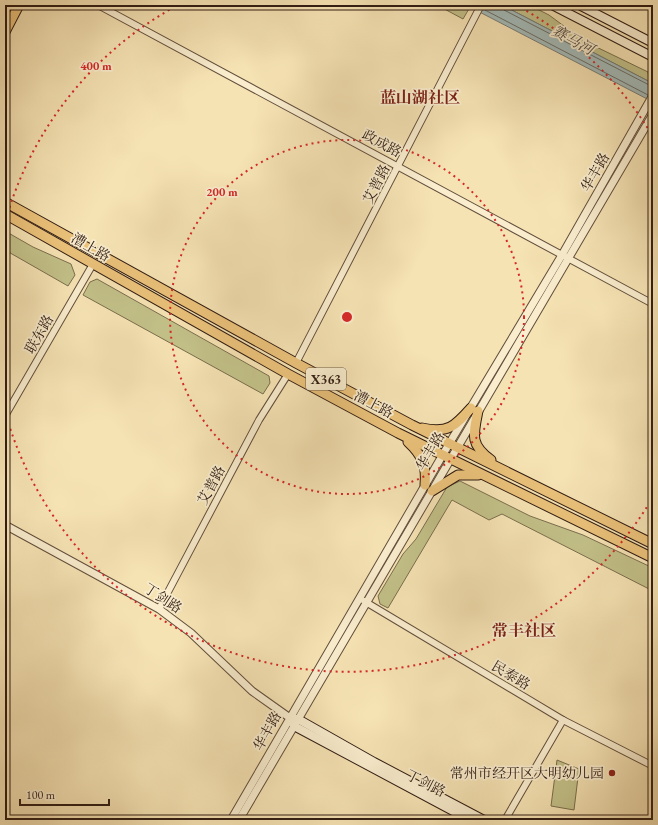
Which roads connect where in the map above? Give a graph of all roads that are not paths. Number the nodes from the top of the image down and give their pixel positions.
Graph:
1 (19, 5) edge
2 (98, 5) edge
3 (481, 5) edge
4 (552, 5) edge
5 (579, 5) edge
6 (5, 32) edge
7 (653, 43) edge
8 (653, 57) edge
9 (653, 95) edge
10 (653, 114) edge
11 (398, 166) junction
12 (6, 202) edge
13 (5, 214) edge
14 (562, 255) junction
15 (569, 259) junction
16 (93, 264) junction
17 (653, 304) edge
18 (296, 363) junction
19 (288, 374) junction
20 (475, 410) junction
21 (5, 416) edge
22 (412, 425) junction
23 (398, 434) junction
24 (449, 444) junction
25 (458, 449) junction
26 (442, 456) junction
27 (451, 460) junction
28 (512, 474) junction
29 (484, 476) junction
30 (428, 488) junction
31 (5, 525) edge
32 (653, 544) edge
33 (653, 558) edge
34 (363, 601) junction
35 (159, 609) junction
36 (563, 720) junction
37 (294, 721) junction
38 (653, 766) edge
39 (231, 820) edge
40 (239, 820) edge
41 (470, 820) edge
42 (484, 820) edge
43 (506, 820) edge

1 - 6 main road
2 - 11 street, 政成路
3 - 11 street, 艾普路
4 - 8 main road
5 - 7 main road
9 - 14 street, 华丰路
10 - 15 street, 华丰路
11 - 14 street, 政成路
11 - 18 street, 艾普路
12 - 18 main road, 漕上路 / X363
13 - 16 main road, 漕上路 / X363
14 - 15 street, 政成路
14 - 20 street, 华丰路
15 - 17 street, 政成路
15 - 20 street, 华丰路
16 - 19 main road, 漕上路 / X363
16 - 21 street, 联东路
18 - 22 main road, 漕上路 / X363
19 - 23 main road, 漕上路 / X363
19 - 35 street, 艾普路
20 - 22 main road
20 - 24 street, 华丰路
20 - 25 street, 华丰路
20 - 28 main road
22 - 24 main road, 漕上路 / X363
23 - 26 main road, 漕上路 / X363
23 - 30 main road
24 - 25 main road, 漕上路 / X363
24 - 26 street, 华丰路
25 - 27 street, 华丰路
25 - 28 main road, 漕上路 / X363
26 - 27 main road, 漕上路 / X363
26 - 30 street, 华丰路
27 - 29 main road, 漕上路 / X363
27 - 30 street, 华丰路
28 - 32 main road, 漕上路 / X363
29 - 30 main road
29 - 33 main road, 漕上路 / X363
30 - 34 street, 华丰路
31 - 35 street, 丁剑路
34 - 36 street, 民泰路
34 - 37 street, 华丰路
35 - 37 street, 丁剑路
36 - 38 street, 民泰路
36 - 43 street
37 - 39 street, 华丰路
37 - 40 street, 华丰路
37 - 41 main road, 丁剑路
37 - 42 main road, 丁剑路

